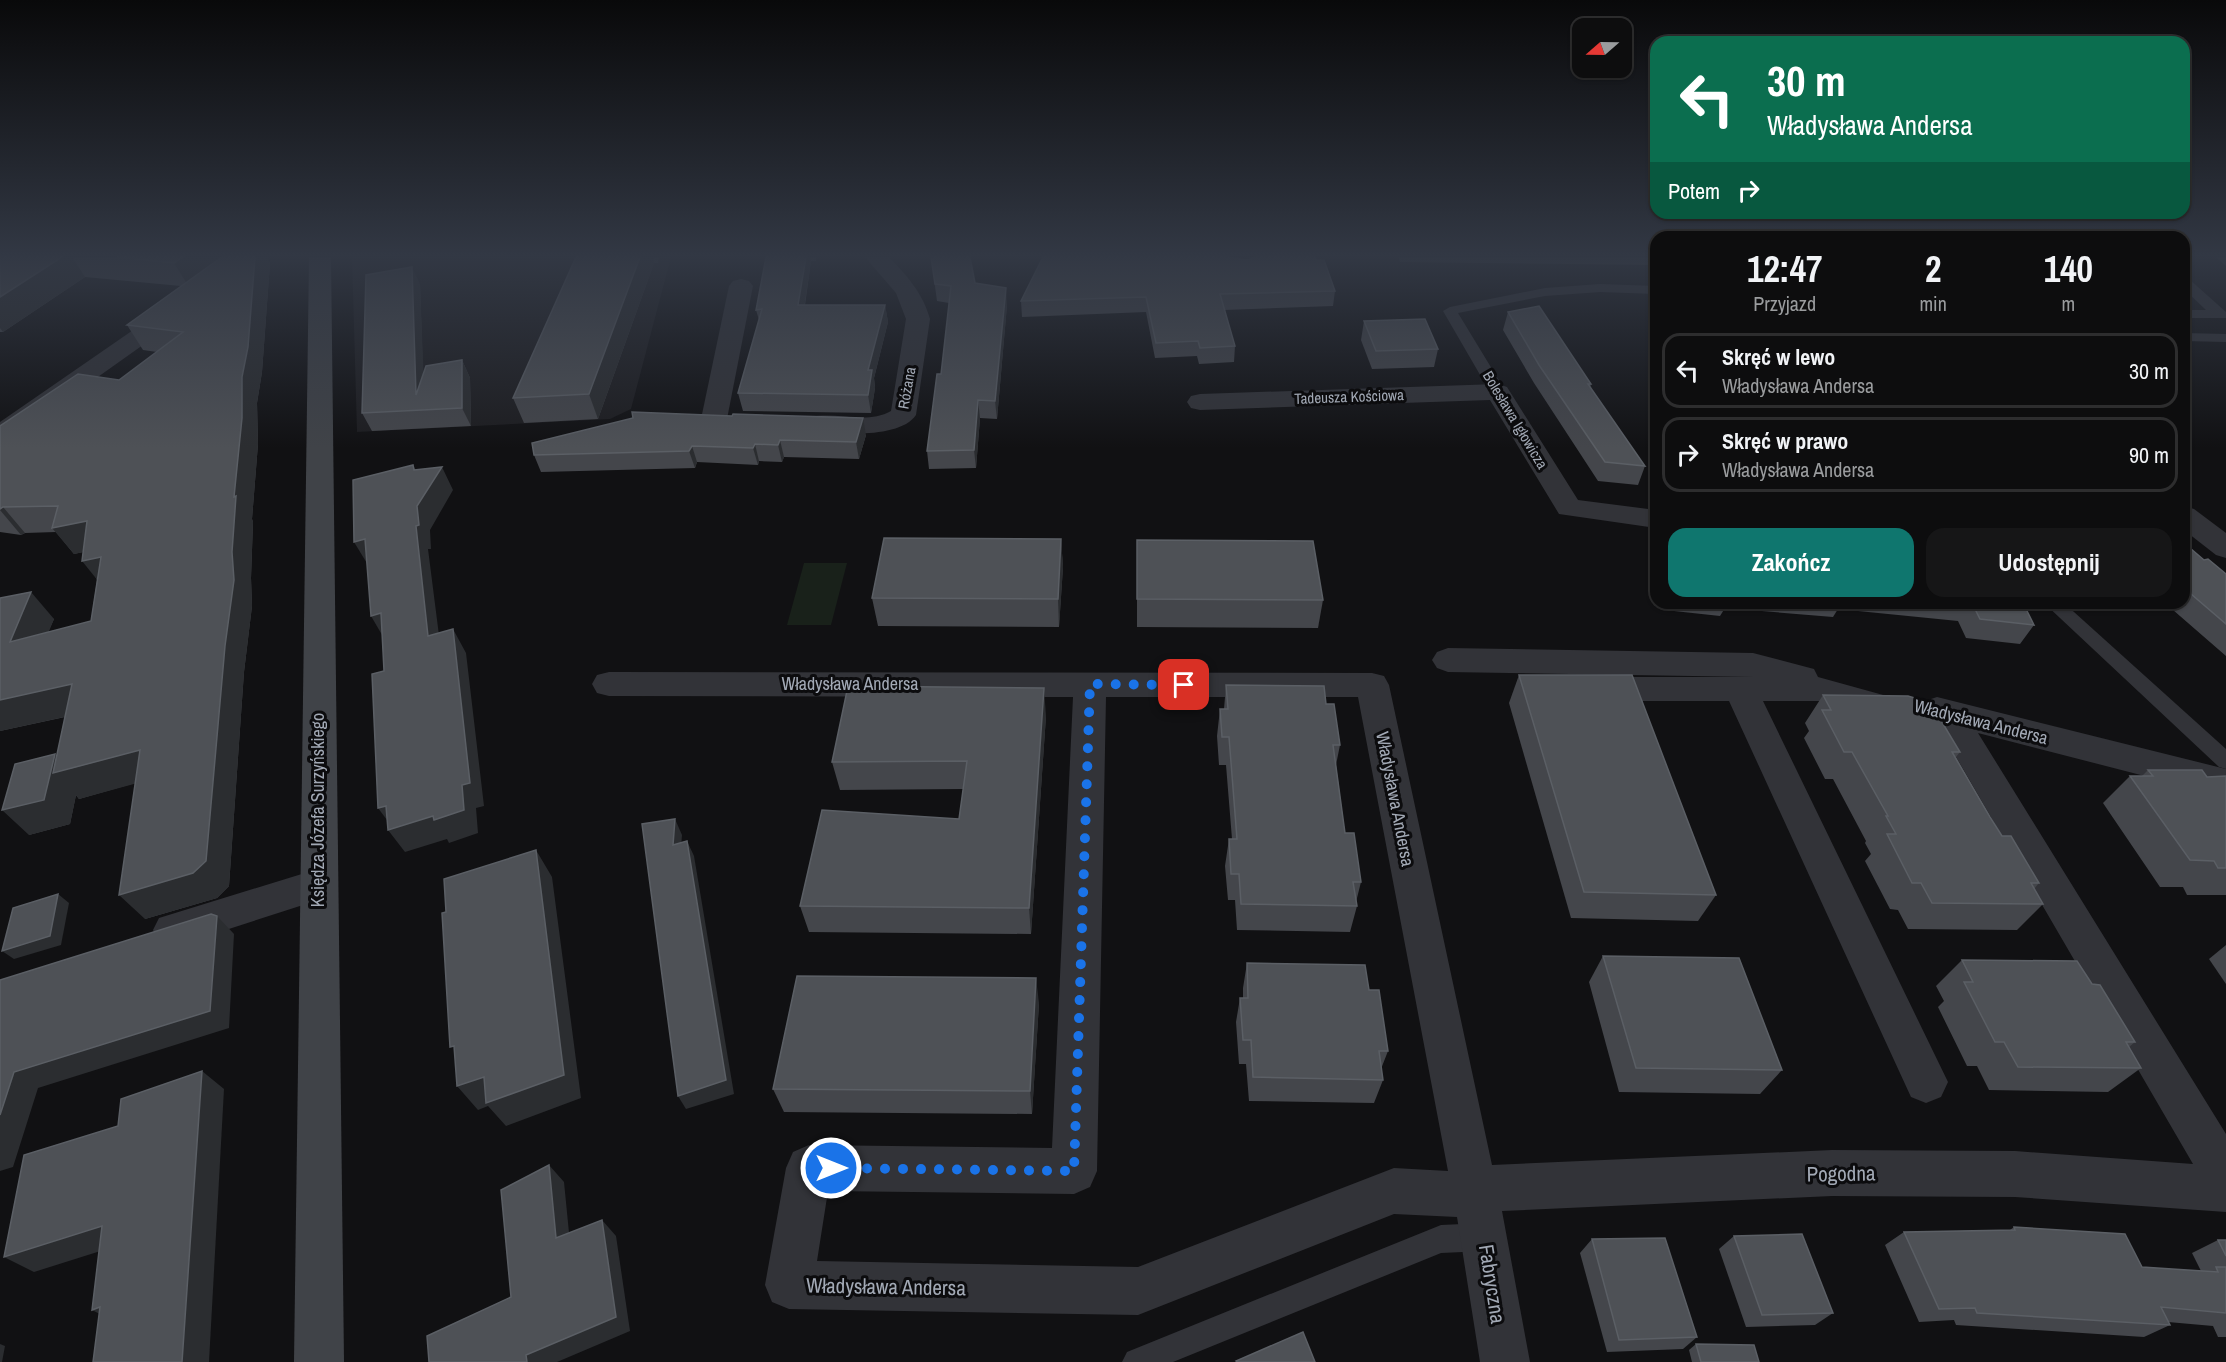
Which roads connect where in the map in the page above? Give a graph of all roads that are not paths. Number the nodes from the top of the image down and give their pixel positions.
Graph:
1 (161, 321) edge
2 (320, 321) edge
3 (734, 321) edge
4 (918, 321) edge
5 (1456, 321) edge
6 (2190, 337) edge
7 (2226, 338) edge
8 (1498, 392) junction
9 (1200, 402) dead end
10 (715, 420) edge
11 (797, 422) edge
12 (0, 434) edge
13 (1650, 518) edge
14 (2199, 526) edge
15 (2226, 548) edge
16 (2060, 609) edge
17 (1448, 660) dead end
18 (609, 684) dead end
19 (1090, 684) junction
20 (1544, 689) edge
21 (1740, 689) junction
22 (2226, 761) edge
23 (2226, 783) edge
24 (318, 885) junction
25 (143, 939) edge
26 (1926, 1082) dead end
27 (2226, 1176) edge
28 (2226, 1189) edge
29 (1478, 1207) junction
30 (319, 1362) edge
31 (1137, 1362) edge
32 (1505, 1362) edge

1 - 12 street
2 - 24 street, Księdza Józefa Surzyńskiego
3 - 10 street
4 - 11 street, Różana
5 - 8 lane, Bolesława Igłowicza
6 - 7 lane
8 - 9 street, Tadeusza Kościowa
8 - 13 street, Bolesława Igłowicza
14 - 15 street
16 - 22 lane
17 - 23 street, Władysława Andersa
18 - 19 street, Władysława Andersa
19 - 29 street, Władysława Andersa
19 - 29 street, Władysława Andersa
20 - 21 street, Władysława Andersa
21 - 26 street
21 - 27 street, Władysława Andersa
24 - 25 street
24 - 30 street, Księdza Józefa Surzyńskiego
28 - 29 street, Pogodna
29 - 31 lane
29 - 32 street, Fabryczna

